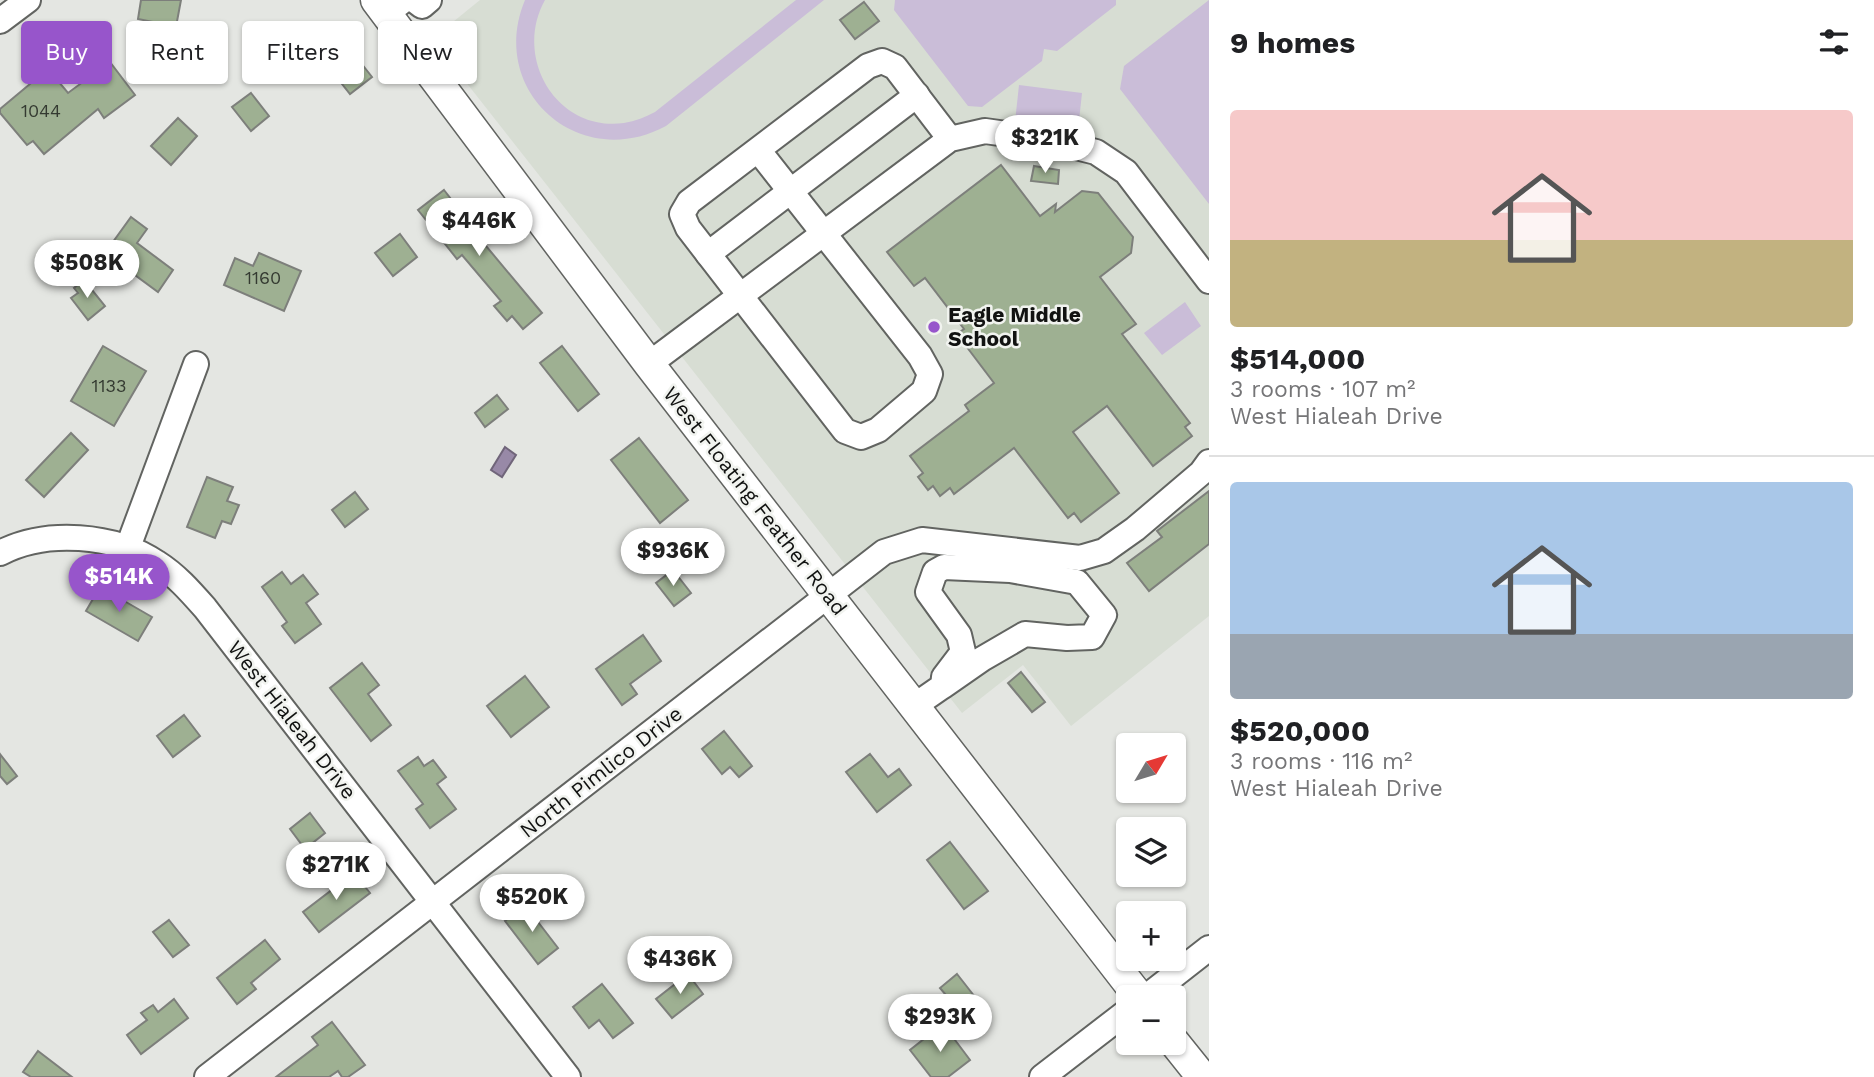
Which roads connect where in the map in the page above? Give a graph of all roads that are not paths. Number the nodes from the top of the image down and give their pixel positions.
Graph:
1 (28, 0) edge
2 (414, 0) edge
3 (429, 0) edge
4 (389, 4) edge
5 (0, 21) edge
6 (917, 95) junction
7 (950, 139) junction
8 (758, 150) junction
9 (790, 191) junction
10 (823, 234) junction
11 (708, 254) junction
12 (1209, 281) edge
13 (740, 296) junction
14 (196, 364) dead end
15 (649, 365) junction
16 (1209, 462) edge
17 (128, 547) junction
18 (0, 553) edge
19 (829, 596) junction
20 (943, 686) junction
21 (914, 706) junction
22 (433, 902) junction
23 (1209, 948) edge
24 (1132, 985) edge
25 (1159, 985) edge
26 (1116, 1020) edge
27 (1184, 1055) edge
28 (207, 1077) edge
29 (568, 1077) edge
30 (1042, 1077) edge
31 (1202, 1077) edge

1 - 5 street
2 - 3 street
4 - 15 main road, West Floating Feather Road
6 - 7 street
6 - 8 street
6 - 9 street
7 - 10 street
7 - 12 street
8 - 9 street
8 - 11 street
9 - 10 street
9 - 11 street
10 - 13 street
10 - 13 street
11 - 13 street
13 - 15 street
14 - 17 street
15 - 19 main road, West Floating Feather Road
16 - 19 street, North Pimlico Drive
17 - 18 street, West Hialeah Drive
17 - 22 street, West Hialeah Drive
19 - 21 main road, West Floating Feather Road
19 - 22 street, North Pimlico Drive
20 - 20 street
20 - 21 street
21 - 24 main road, West Floating Feather Road
22 - 28 street, North Pimlico Drive
22 - 29 street, West Hialeah Drive
23 - 25 street
26 - 30 street
27 - 31 main road

